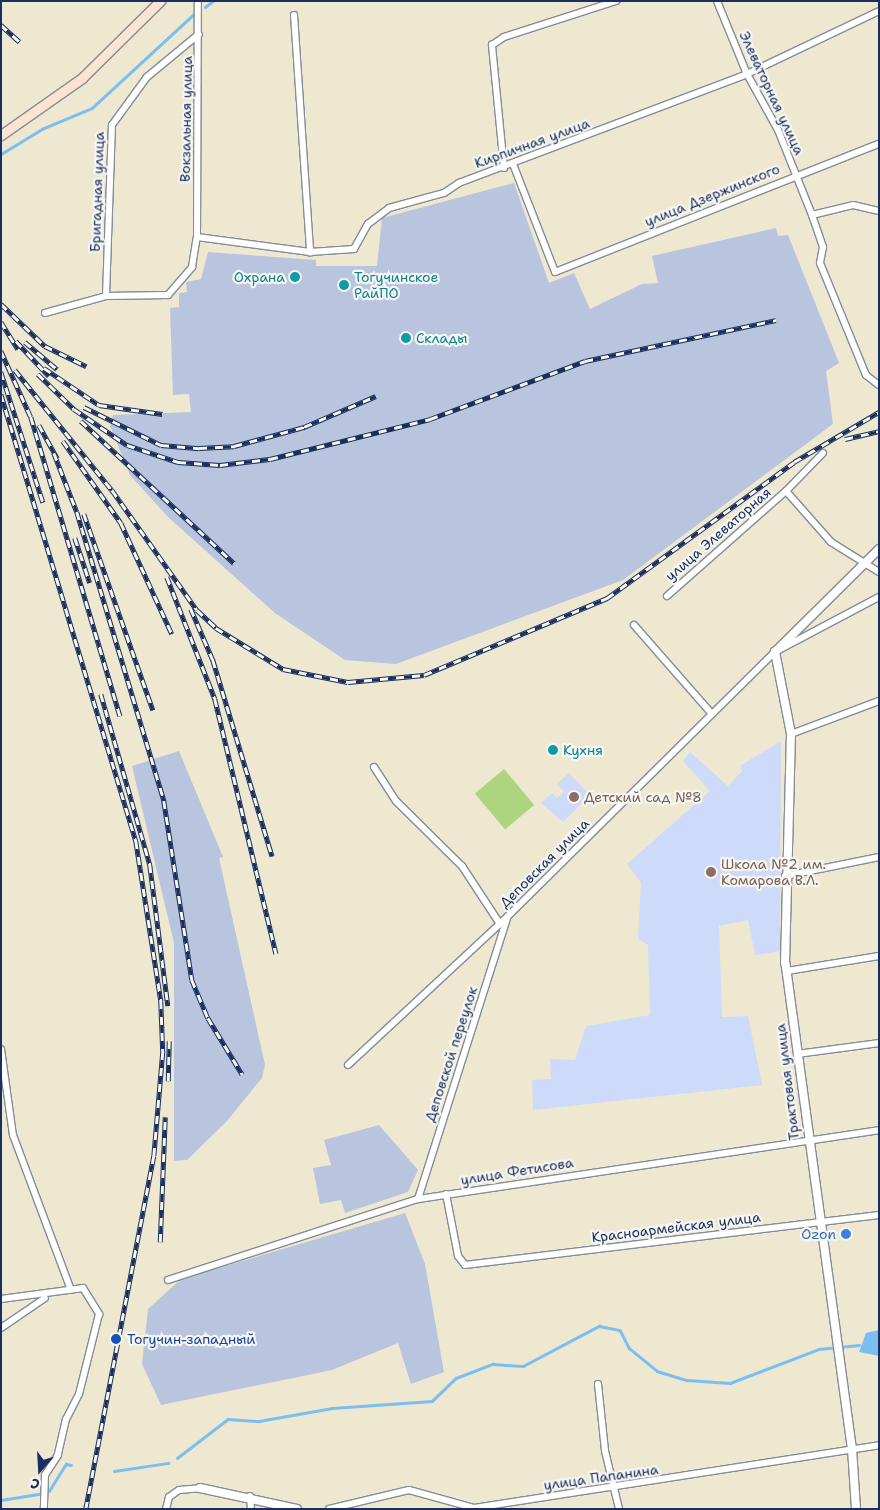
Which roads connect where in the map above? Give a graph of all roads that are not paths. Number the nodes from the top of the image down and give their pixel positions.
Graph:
1 (160, 1) edge
2 (198, 1) edge
3 (616, 1) edge
4 (717, 1) edge
5 (879, 11) edge
6 (294, 15) dead end
7 (199, 34) junction
8 (747, 74) junction
9 (1, 134) edge
10 (879, 144) edge
11 (513, 164) junction
12 (504, 168) junction
13 (796, 175) junction
14 (879, 211) edge
15 (812, 215) junction
16 (197, 237) junction
17 (310, 252) junction
18 (106, 296) junction
19 (45, 312) dead end
20 (879, 385) edge
21 (823, 453) dead end
22 (786, 492) junction
23 (879, 548) edge
24 (866, 565) junction
25 (879, 572) edge
26 (668, 596) dead end
27 (879, 596) edge
28 (634, 625) dead end
29 (775, 652) junction
30 (879, 701) edge
31 (711, 712) junction
32 (791, 734) junction
33 (374, 767) dead end
34 (879, 857) edge
35 (785, 876) junction
36 (507, 917) junction
37 (500, 924) junction
38 (879, 956) edge
39 (787, 971) junction
40 (879, 1043) edge
41 (1, 1049) edge
42 (797, 1054) junction
43 (348, 1065) dead end
44 (879, 1130) edge
45 (806, 1140) junction
46 (446, 1194) junction
47 (418, 1198) junction
48 (879, 1215) edge
49 (818, 1222) junction
50 (168, 1280) dead end
51 (71, 1290) junction
52 (58, 1292) junction
53 (1, 1299) edge
54 (1, 1328) edge
55 (598, 1384) dead end
56 (879, 1445) edge
57 (852, 1449) junction
58 (200, 1488) joint
59 (617, 1488) junction
60 (250, 1496) junction
61 (44, 1509) edge
62 (166, 1509) edge
63 (251, 1509) edge
64 (297, 1509) edge
65 (329, 1509) edge
66 (620, 1509) edge
67 (856, 1509) edge

1 - 9 main road
2 - 7 street, Вокзальная улица
3 - 12 street
4 - 8 street, Элеваторная улица
5 - 8 street, Кирпичная улица
6 - 17 street
7 - 16 street, Вокзальная улица
7 - 18 street, Бригадная улица
8 - 11 street, Кирпичная улица
8 - 13 street, Элеваторная улица
10 - 13 street, улица Дзержинского
11 - 12 street, Кирпичная улица
11 - 13 street, улица Дзержинского
12 - 17 street, Кирпичная улица
13 - 15 street, Элеваторная улица
14 - 15 street
15 - 20 street, Элеваторная улица
16 - 17 street, Кирпичная улица
16 - 18 street, Вокзальная улица
18 - 19 street, Вокзальная улица
21 - 22 street, улица Элеваторная
22 - 24 street
22 - 26 street, улица Элеваторная
23 - 24 street, Деповская улица
24 - 25 street
24 - 29 street, Деповская улица
27 - 29 street, Деповская улица
28 - 31 street
29 - 31 street, Деповская улица
29 - 32 street, Трактовая улица
30 - 32 street
31 - 36 street, Деповская улица
32 - 35 street, Трактовая улица
33 - 37 street
34 - 35 street
35 - 39 street, Трактовая улица
36 - 37 street, Деповская улица
36 - 47 street, Деповской переулок
37 - 43 street, Деповская улица
38 - 39 street
39 - 42 street, Трактовая улица
40 - 42 street
41 - 51 street
42 - 45 street, Трактовая улица
44 - 45 street, улица Фетисова
45 - 46 street, улица Фетисова
45 - 49 street, Трактовая улица
46 - 47 street, улица Фетисова
46 - 49 street, Красноармейская улица
47 - 50 street, улица Фетисова
48 - 49 street, Красноармейская улица
49 - 57 street, Трактовая улица
51 - 52 street
51 - 61 street
52 - 53 street
52 - 54 street
55 - 59 street
56 - 57 street, улица Папанина
57 - 59 street, улица Папанина
57 - 67 street, Трактовая улица
58 - 60 street
58 - 62 street
59 - 65 street, улица Папанина
59 - 66 street
60 - 63 street
60 - 64 street

